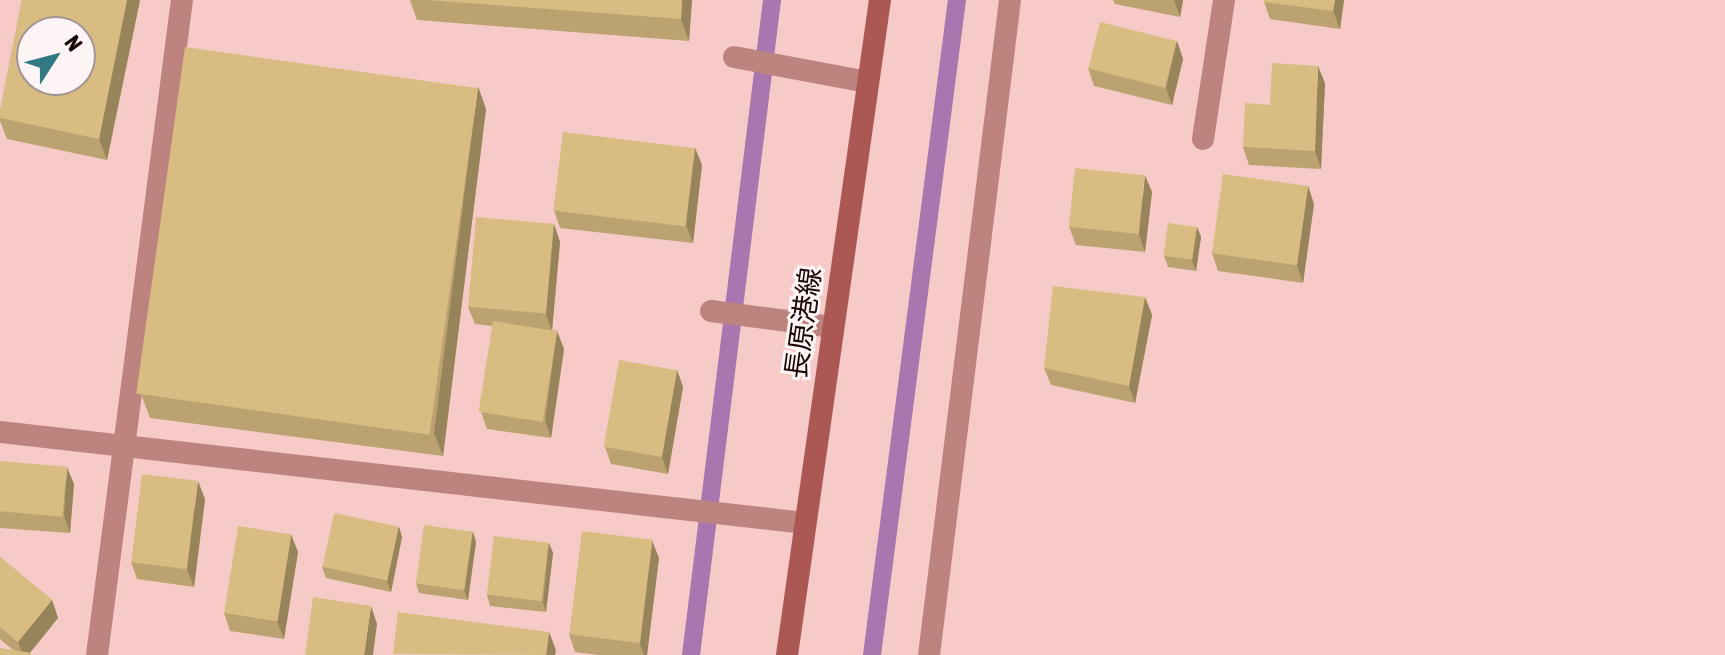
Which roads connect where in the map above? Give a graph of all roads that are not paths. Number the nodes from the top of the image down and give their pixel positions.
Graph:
1 (182, 0) edge
2 (880, 0) edge
3 (1010, 0) edge
4 (1224, 0) edge
5 (734, 57) dead end
6 (867, 82) junction
7 (1203, 139) dead end
8 (711, 311) dead end
9 (833, 327) junction
10 (0, 432) edge
11 (123, 446) junction
12 (805, 523) junction
13 (97, 655) edge
14 (787, 655) edge
15 (929, 655) edge

1 - 11 street
2 - 6 main road, 長原港線
3 - 15 street
4 - 7 street
5 - 6 street
6 - 9 main road, 長原港線
8 - 9 street
9 - 12 main road, 長原港線
10 - 11 street
11 - 12 street
11 - 13 street
12 - 14 main road, 長原港線

